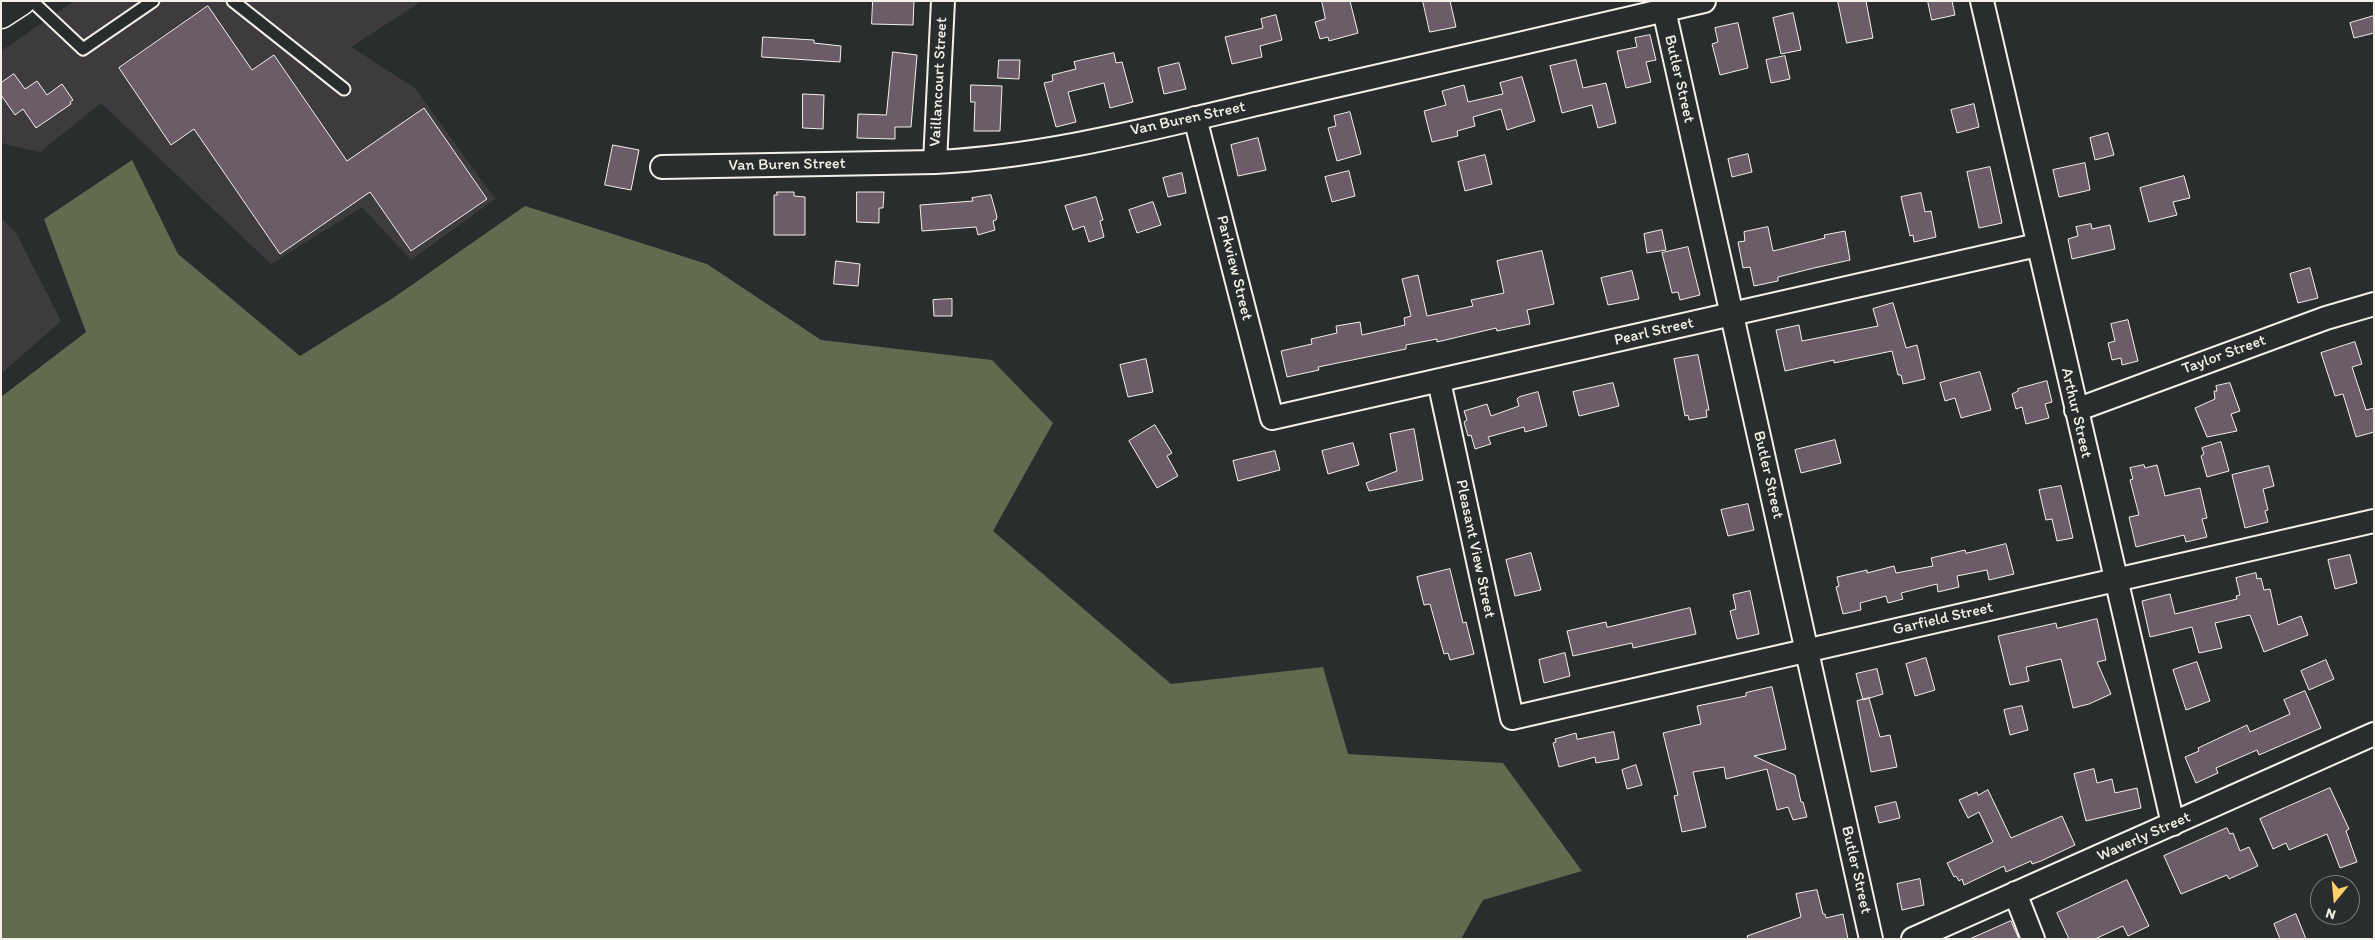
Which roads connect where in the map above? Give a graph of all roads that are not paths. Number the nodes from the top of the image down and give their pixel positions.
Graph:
1 (21, 1) edge
2 (32, 1) edge
3 (153, 1) edge
4 (233, 1) edge
5 (943, 1) edge
6 (1704, 1) edge
7 (1982, 1) edge
8 (1663, 6) edge
9 (1, 14) edge
10 (344, 89) dead end
11 (1195, 118) junction
12 (935, 162) junction
13 (662, 167) dead end
14 (2037, 245) junction
15 (2374, 304) edge
16 (1732, 314) junction
17 (1439, 381) junction
18 (2076, 410) junction
19 (1272, 418) joint
20 (2374, 521) edge
21 (2116, 580) junction
22 (1807, 650) junction
23 (1512, 718) joint
24 (2374, 734) edge
25 (2173, 824) junction
26 (2015, 893) junction
27 (1871, 939) edge
28 (1913, 939) edge
29 (2033, 939) edge

1 - 9 main road
2 - 3 lane
4 - 10 lane
5 - 12 street, Vaillancourt Street
6 - 8 street, Van Buren Street
7 - 14 street, Arthur Street
8 - 11 street, Van Buren Street
8 - 16 street, Butler Street
11 - 12 street, Van Buren Street
11 - 19 street, Parkview Street
12 - 13 street, Van Buren Street
14 - 16 street, Pearl Street
14 - 18 street, Arthur Street
15 - 18 street, Taylor Street
16 - 17 street, Pearl Street
16 - 22 street, Butler Street
17 - 19 street, Pearl Street
17 - 23 street, Pleasant View Street
18 - 21 street, Arthur Street
20 - 21 street, Garfield Street
21 - 22 street, Garfield Street
21 - 25 street, Arthur Street
22 - 23 street, Garfield Street
22 - 27 street, Butler Street
24 - 25 street, Waverly Street
25 - 26 street, Waverly Street
26 - 28 street, Waverly Street
26 - 29 street

